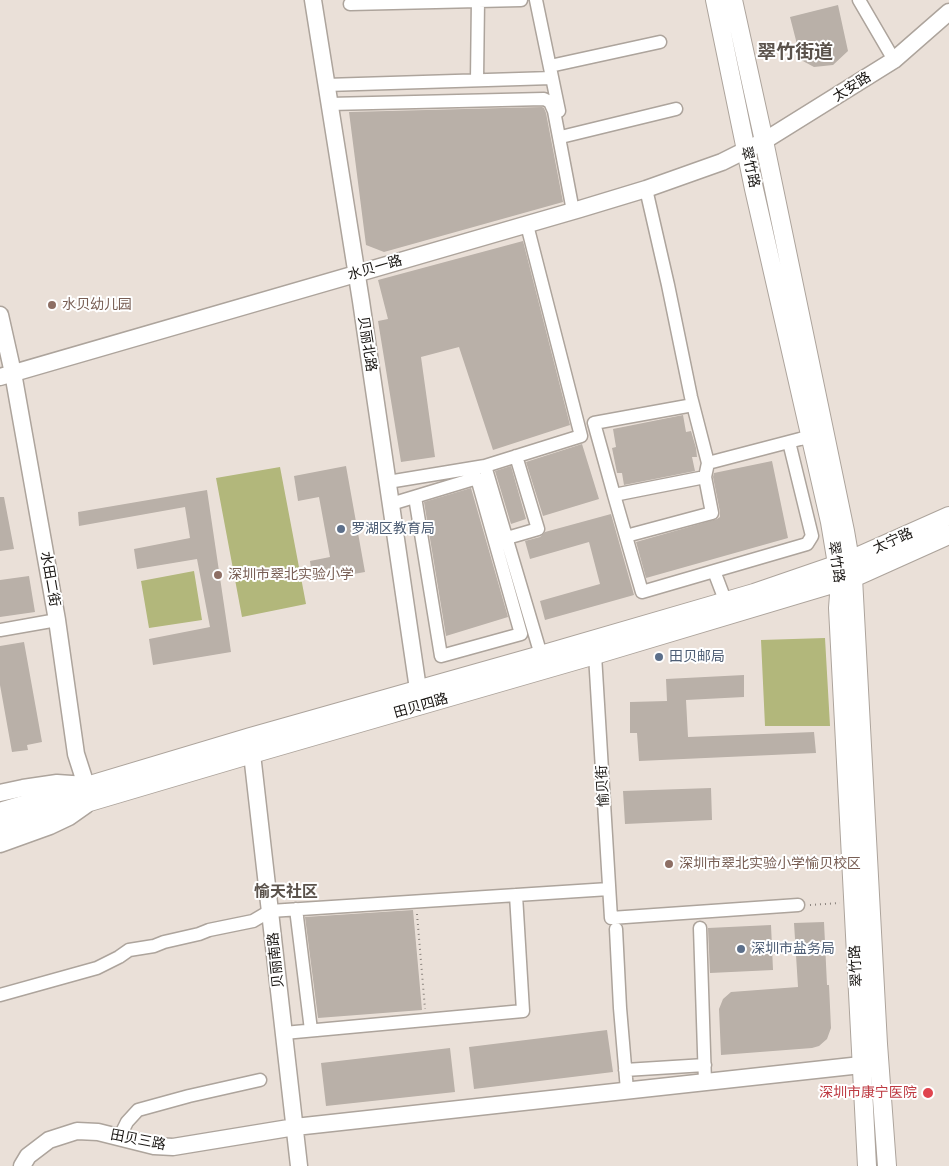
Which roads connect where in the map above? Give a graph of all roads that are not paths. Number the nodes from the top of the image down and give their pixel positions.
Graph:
1 (313, 0) edge
2 (521, 0) edge
3 (536, 0) edge
4 (715, 0) edge
5 (733, 0) edge
6 (859, 0) edge
7 (478, 1) edge
8 (350, 4) dead end
9 (949, 12) edge
10 (660, 42) dead end
11 (894, 60) junction
12 (551, 72) junction
13 (477, 80) junction
14 (326, 85) junction
15 (329, 104) junction
16 (676, 109) dead end
17 (565, 136) junction
18 (764, 141) junction
19 (746, 150) junction
20 (646, 189) junction
21 (577, 210) junction
22 (527, 225) junction
23 (356, 274) junction
24 (0, 315) edge
25 (7, 375) edge
26 (693, 405) junction
27 (810, 437) junction
28 (789, 442) junction
29 (516, 456) junction
30 (708, 463) junction
31 (485, 466) junction
32 (706, 477) junction
33 (388, 482) junction
34 (614, 495) junction
35 (414, 497) junction
36 (391, 504) junction
37 (949, 516) edge
38 (949, 534) edge
39 (626, 536) junction
40 (507, 538) junction
41 (843, 563) junction
42 (714, 571) junction
43 (847, 580) junction
44 (725, 600) junction
45 (756, 600) junction
46 (58, 620) junction
47 (0, 630) edge
48 (541, 655) junction
49 (596, 655) junction
50 (418, 689) junction
51 (252, 754) junction
52 (0, 793) edge
53 (89, 793) junction
54 (0, 812) edge
55 (0, 828) edge
56 (0, 844) edge
57 (609, 889) junction
58 (516, 895) junction
59 (798, 905) dead end
60 (296, 909) junction
61 (270, 911) junction
62 (614, 924) junction
63 (700, 928) dead end
64 (0, 995) edge
65 (311, 1030) junction
66 (284, 1033) junction
67 (705, 1065) junction
68 (861, 1065) junction
69 (625, 1070) junction
70 (260, 1080) dead end
71 (706, 1082) junction
72 (627, 1090) junction
73 (295, 1127) junction
74 (119, 1138) junction
75 (22, 1166) edge
76 (299, 1166) edge
77 (867, 1166) edge
78 (887, 1166) edge

1 - 14 street, 贝丽北路
2 - 7 street
3 - 12 street
4 - 19 main road, 翠竹路
5 - 18 main road, 翠竹路
6 - 11 street
7 - 8 street
7 - 13 street
9 - 11 street, 太安路
10 - 12 street
11 - 18 street, 太安路
12 - 13 street
12 - 17 street
13 - 14 street
14 - 15 street, 贝丽北路
15 - 21 street
15 - 23 street, 贝丽北路
16 - 17 street
17 - 21 street
18 - 19 street, 太安路
18 - 41 main road, 翠竹路
19 - 20 street, 水贝一路
19 - 27 main road, 翠竹路
20 - 21 street, 水贝一路
20 - 26 street
21 - 22 street, 水贝一路
22 - 23 street, 水贝一路
22 - 29 street
23 - 25 street, 水贝一路
23 - 33 street, 贝丽北路
24 - 25 street, 水田二街
25 - 46 street, 水田二街
26 - 30 street
26 - 34 street
27 - 28 street
27 - 41 main road, 翠竹路
28 - 30 street
28 - 42 street
29 - 31 street
29 - 40 street
30 - 32 street
31 - 33 street
31 - 40 street
32 - 34 street
32 - 39 street
33 - 36 street, 贝丽北路
34 - 39 street
35 - 35 street
35 - 36 street
36 - 50 street, 贝丽北路
37 - 41 main road, 太宁路
38 - 43 main road, 太宁路
39 - 42 street
40 - 48 street
41 - 43 main road, 翠竹路
41 - 45 main road, 田贝四路
42 - 44 street
43 - 45 main road, 田贝四路
43 - 68 main road, 翠竹路
43 - 78 main road, 翠竹路
44 - 45 main road, 田贝四路
44 - 48 main road, 田贝四路
45 - 49 main road, 田贝四路
46 - 47 street
46 - 53 street, 水田二街
48 - 50 main road, 田贝四路
49 - 51 main road, 田贝四路
49 - 57 street, 愉贝街
50 - 53 main road, 田贝四路
51 - 53 main road, 田贝四路
51 - 61 street, 贝丽南路
52 - 53 street
53 - 54 main road, 田贝四路
53 - 55 main road, 田贝四路
53 - 56 street
57 - 58 street
57 - 62 street, 愉贝街
58 - 60 street
58 - 65 street
59 - 62 street
60 - 61 street
60 - 65 street
61 - 64 street
61 - 66 street, 贝丽南路
62 - 69 street, 愉贝街
63 - 67 street
65 - 66 street
66 - 73 street, 贝丽南路
67 - 69 street
67 - 71 street
68 - 71 street, 田贝三路
68 - 77 main road, 翠竹路
69 - 72 street, 愉贝街
70 - 74 street
71 - 72 street, 田贝三路
72 - 73 street, 田贝三路
73 - 74 street, 田贝三路
73 - 76 street, 贝丽南路
74 - 75 street, 田贝三路

